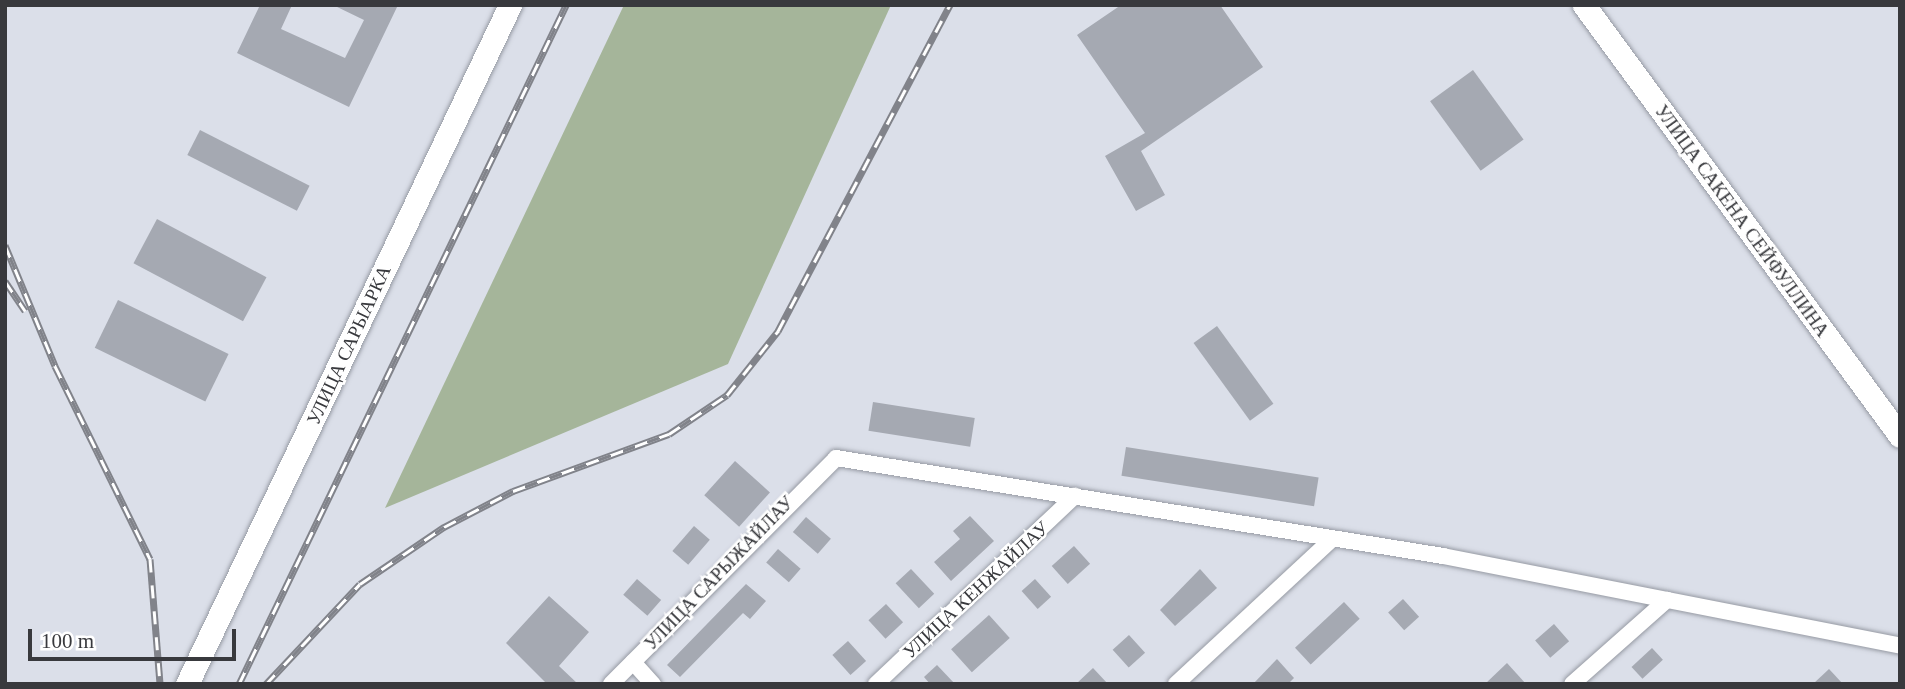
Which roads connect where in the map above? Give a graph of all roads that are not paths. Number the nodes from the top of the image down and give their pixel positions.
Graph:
1 (510, 5) edge
2 (1584, 5) edge
3 (1900, 436) edge
4 (1075, 496) junction
5 (1332, 539) junction
6 (1667, 600) junction
7 (1900, 646) edge
8 (633, 662) junction
9 (187, 684) edge
10 (611, 684) edge
11 (653, 684) edge
12 (876, 684) edge
13 (1176, 684) edge
14 (1572, 684) edge

1 - 9 main road, УЛИЦА САРЫАРКА
2 - 3 main road, УЛИЦА САКЕНА СЕЙФУЛЛИНА
4 - 5 street
4 - 8 street, УЛИЦА САРЫЖАЙЛАУ
4 - 12 street, УЛИЦА КЕНЖАЙЛАУ
5 - 6 street
5 - 13 street
6 - 7 street
6 - 14 street
8 - 10 street, УЛИЦА САРЫЖАЙЛАУ
8 - 11 street

